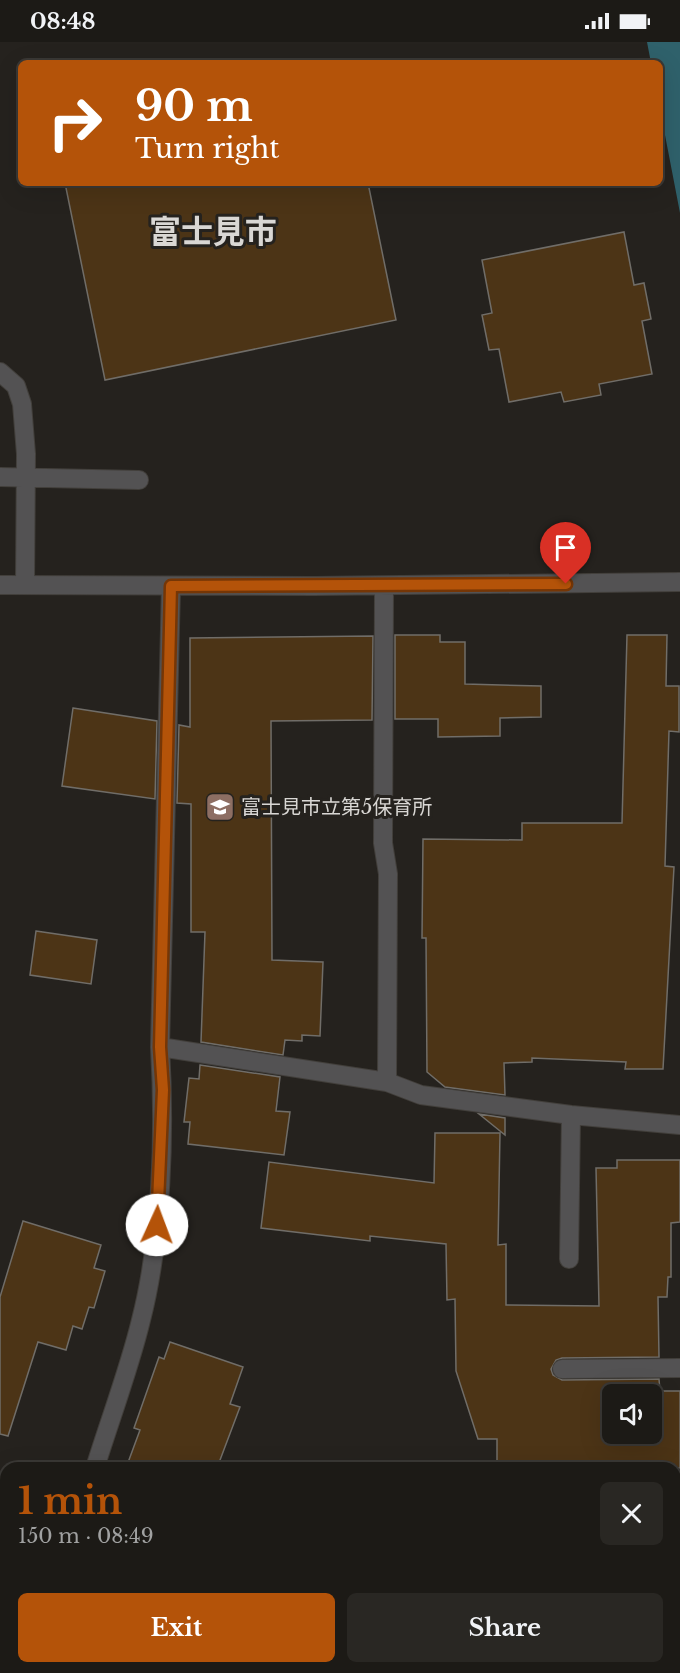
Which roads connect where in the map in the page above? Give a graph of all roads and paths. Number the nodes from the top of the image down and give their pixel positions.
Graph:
1 (0, 372) edge
2 (0, 477) edge
3 (26, 478) junction
4 (139, 480) dead end
5 (680, 582) edge
6 (0, 585) edge
7 (25, 585) junction
8 (171, 586) junction
9 (384, 586) junction
10 (160, 1047) junction
11 (387, 1082) junction
12 (571, 1115) junction
13 (680, 1125) edge
14 (569, 1259) dead end
15 (680, 1368) edge
16 (561, 1370) dead end
17 (97, 1462) edge

1 - 3 street
2 - 3 street
3 - 4 street
3 - 7 street
5 - 9 street
6 - 7 street
7 - 8 street
8 - 9 street
8 - 10 street
9 - 11 street
10 - 11 street
10 - 17 street
11 - 12 street
12 - 13 street
12 - 14 street
15 - 16 street

